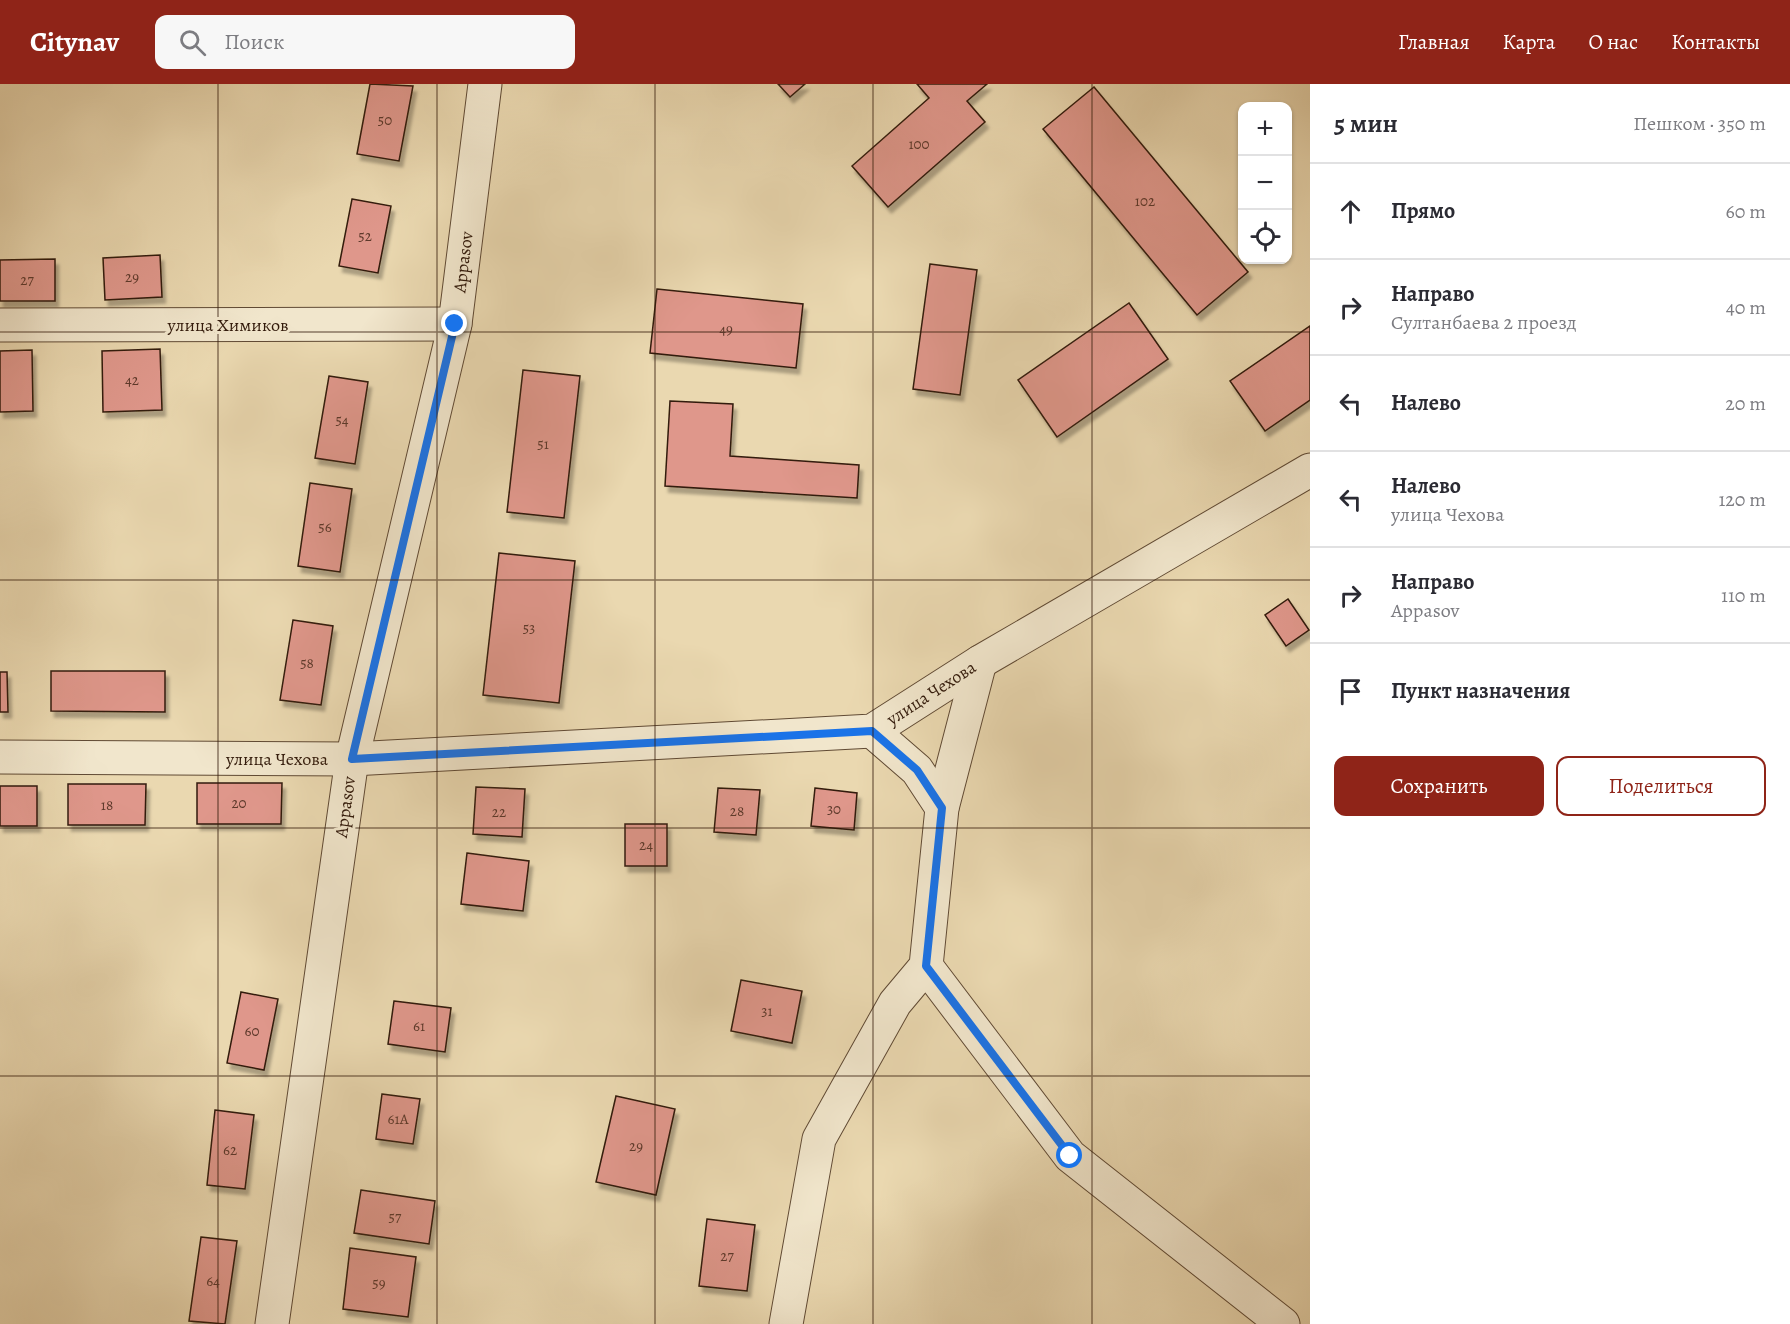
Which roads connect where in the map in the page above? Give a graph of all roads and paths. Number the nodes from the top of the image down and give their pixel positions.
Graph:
1 (485, 84) edge
2 (455, 324) junction
3 (0, 326) edge
4 (1310, 470) edge
5 (980, 662) junction
6 (872, 731) junction
7 (0, 757) edge
8 (352, 759) junction
9 (942, 808) junction
10 (926, 966) junction
11 (1278, 1322) edge
12 (273, 1324) edge
13 (786, 1324) edge

1 - 2 street, Appasov
2 - 3 street, улица Химиков
2 - 8 street, Appasov
4 - 5 street, улица Чехова
5 - 6 street, улица Чехова
5 - 9 street
6 - 8 street, улица Чехова
6 - 9 street
7 - 8 street, улица Чехова
8 - 12 street, Appasov
9 - 10 street
10 - 11 street
10 - 13 street

